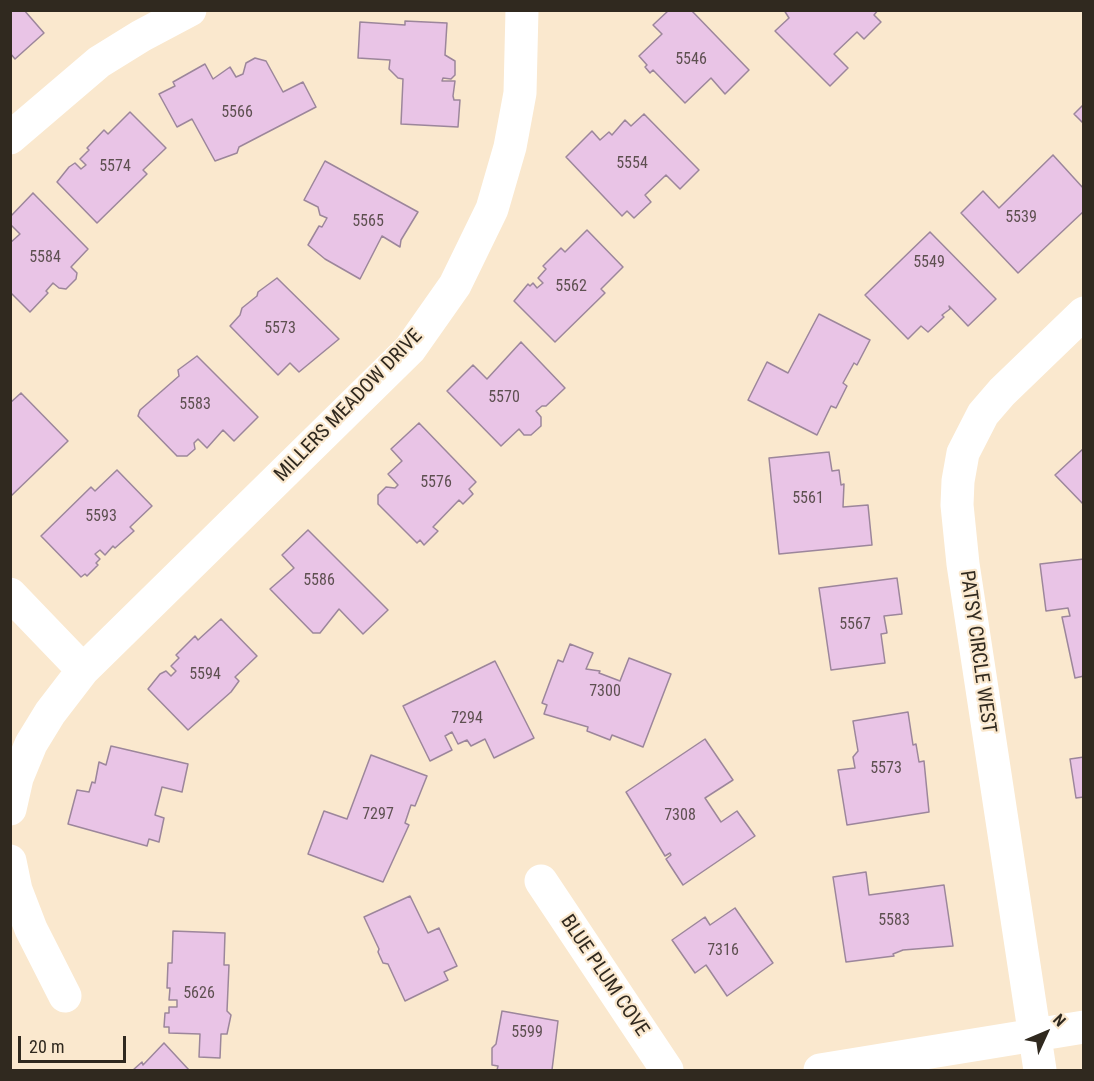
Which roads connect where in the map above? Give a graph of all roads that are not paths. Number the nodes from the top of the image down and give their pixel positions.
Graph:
1 (190, 10) edge
2 (522, 10) edge
3 (10, 138) edge
4 (1083, 313) edge
5 (10, 594) edge
6 (83, 670) junction
7 (10, 809) edge
8 (10, 861) edge
9 (540, 881) dead end
10 (65, 996) dead end
11 (1083, 1028) edge
12 (1034, 1035) junction
13 (667, 1071) edge
14 (820, 1071) edge
15 (1040, 1071) edge

1 - 3 street
2 - 6 street, MILLERS MEADOW DRIVE
4 - 12 street, PATSY CIRCLE WEST
5 - 6 street
6 - 7 street, MILLERS MEADOW DRIVE
8 - 10 street
9 - 13 street, BLUE PLUM COVE
11 - 12 street
12 - 14 street
12 - 15 street, PATSY CIRCLE WEST

